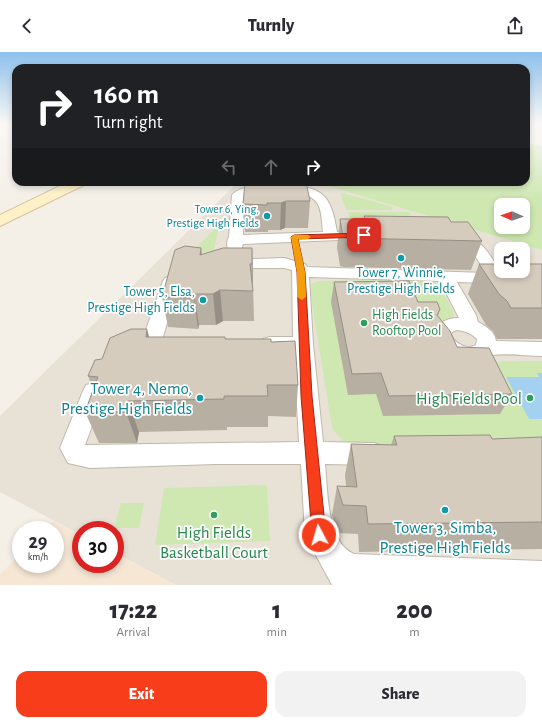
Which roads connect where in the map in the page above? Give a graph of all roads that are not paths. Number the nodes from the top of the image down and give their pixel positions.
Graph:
1 (71, 186) edge
2 (336, 205) dead end
3 (0, 221) edge
4 (337, 235) junction
5 (380, 235) edge
6 (444, 236) edge
7 (294, 237) junction
8 (234, 240) junction
9 (236, 263) junction
10 (213, 264) edge
11 (180, 270) edge
12 (300, 270) junction
13 (542, 270) edge
14 (530, 271) edge
15 (494, 273) edge
16 (446, 277) junction
17 (494, 278) edge
18 (498, 278) edge
19 (542, 280) edge
20 (470, 326) junction
21 (248, 344) edge
22 (303, 344) junction
23 (152, 347) edge
24 (486, 348) junction
25 (542, 349) edge
26 (102, 371) edge
27 (312, 453) junction
28 (396, 454) edge
29 (342, 573) edge
30 (542, 576) edge

1 - 3 street
2 - 4 street
4 - 5 street
4 - 7 street
4 - 8 street
6 - 15 street
7 - 8 street
7 - 12 street
8 - 9 street
9 - 10 street
9 - 12 street
11 - 23 street
12 - 16 street
12 - 22 street
13 - 14 street
16 - 17 street
16 - 20 street
18 - 19 street
20 - 24 street
20 - 24 street
21 - 22 street
22 - 27 street
24 - 25 street
26 - 27 street
27 - 28 street
27 - 29 street
29 - 30 street

